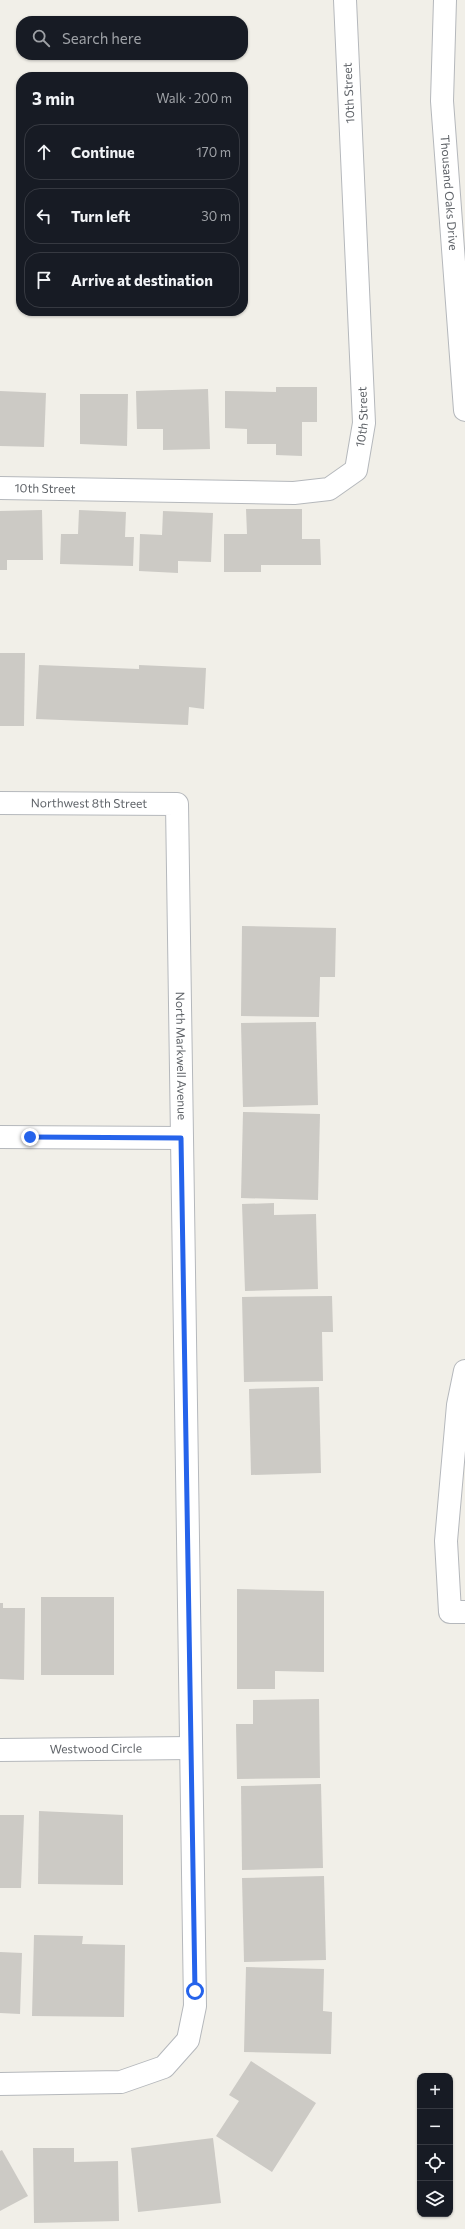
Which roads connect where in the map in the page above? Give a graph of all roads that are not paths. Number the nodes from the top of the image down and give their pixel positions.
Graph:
1 (345, 0) edge
2 (445, 0) edge
3 (465, 410) edge
4 (0, 488) edge
5 (0, 802) edge
6 (177, 804) joint
7 (0, 1137) edge
8 (181, 1138) junction
9 (465, 1371) edge
10 (461, 1407) edge
11 (458, 1612) edge
12 (191, 1748) junction
13 (0, 1750) edge
14 (0, 2084) edge

1 - 4 street, 10th Street
2 - 3 street, Thousand Oaks Drive
5 - 6 street, Northwest 8th Street
6 - 8 street, North Markwell Avenue
7 - 8 street
8 - 12 street, North Markwell Avenue
9 - 10 street
10 - 11 street
12 - 13 street, Westwood Circle
12 - 14 street, North Markwell Avenue

